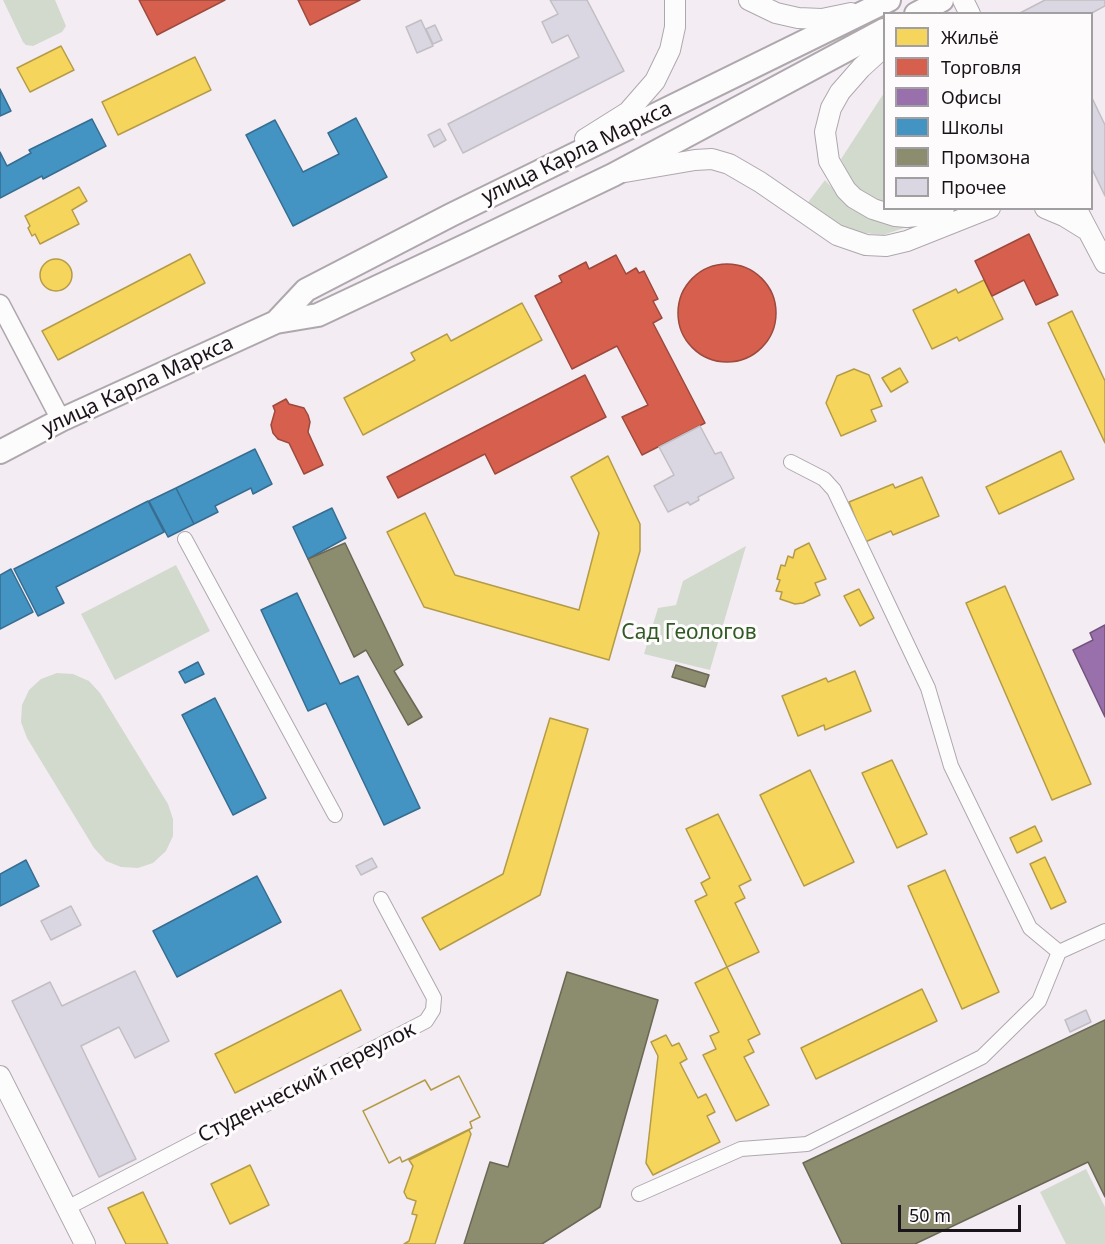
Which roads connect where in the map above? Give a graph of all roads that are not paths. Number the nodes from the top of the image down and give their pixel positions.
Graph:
1 (675, 0) edge
2 (749, 0) edge
3 (887, 0) edge
4 (883, 31) edge
5 (883, 49) edge
6 (613, 175) junction
7 (516, 183) junction
8 (937, 210) edge
9 (985, 210) edge
10 (1050, 210) edge
11 (1077, 210) edge
12 (1093, 239) junction
13 (1105, 263) edge
14 (0, 304) edge
15 (276, 322) junction
16 (61, 420) junction
17 (0, 452) edge
18 (791, 462) dead end
19 (185, 539) dead end
20 (335, 814) dead end
21 (381, 899) dead end
22 (1105, 931) edge
23 (1059, 952) junction
24 (0, 1076) edge
25 (639, 1194) dead end
26 (67, 1208) junction
27 (86, 1244) edge

1 - 7 main road
2 - 3 main road
3 - 7 main road, улица Карла Маркса
4 - 6 main road, улица Карла Маркса
5 - 8 main road
6 - 9 main road
6 - 15 main road, улица Карла Маркса
7 - 15 main road, улица Карла Маркса
10 - 12 main road
11 - 12 main road
12 - 13 main road
14 - 16 street
15 - 16 main road, улица Карла Маркса
16 - 17 main road, улица Карла Маркса
18 - 23 street
19 - 20 street
21 - 26 street, Студенческий переулок
22 - 23 street
23 - 25 street
24 - 26 main road
26 - 27 main road

